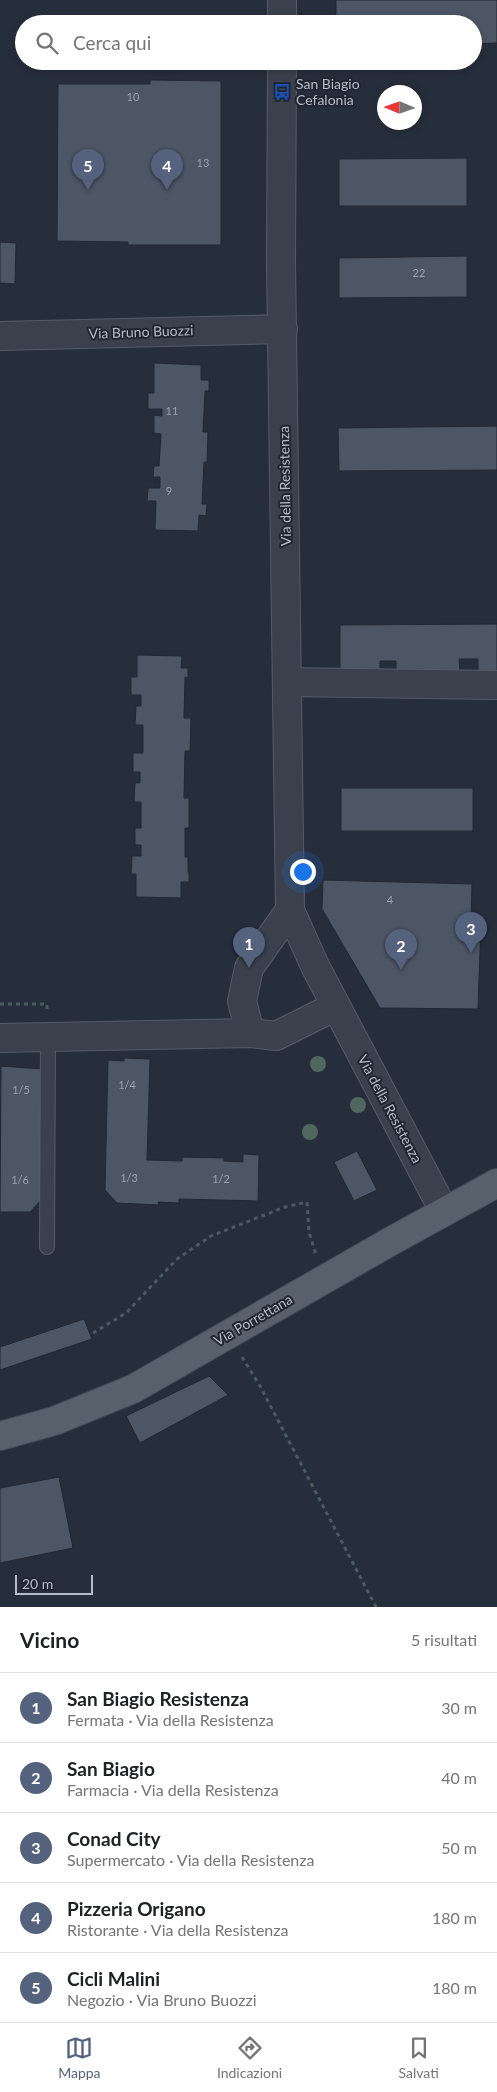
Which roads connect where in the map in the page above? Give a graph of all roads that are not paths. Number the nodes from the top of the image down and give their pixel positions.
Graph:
1 (282, 0) edge
2 (282, 15) edge
3 (282, 70) edge
4 (283, 329) junction
5 (0, 336) edge
6 (287, 682) junction
7 (497, 686) edge
8 (290, 910) junction
9 (336, 1006) junction
10 (250, 1033) junction
11 (48, 1037) junction
12 (0, 1038) edge
13 (497, 1183) edge
14 (444, 1211) junction
15 (48, 1248) dead end
16 (0, 1436) edge

1 - 2 street
3 - 4 street, Via della Resistenza
4 - 5 street, Via Bruno Buozzi
4 - 6 street, Via della Resistenza
6 - 7 street
6 - 8 street, Via della Resistenza
8 - 9 street, Via della Resistenza
8 - 10 street
9 - 10 street
9 - 14 street, Via della Resistenza
10 - 11 street
11 - 12 street
11 - 15 lane
13 - 14 main road, Via Porrettana
14 - 16 main road, Via Porrettana

